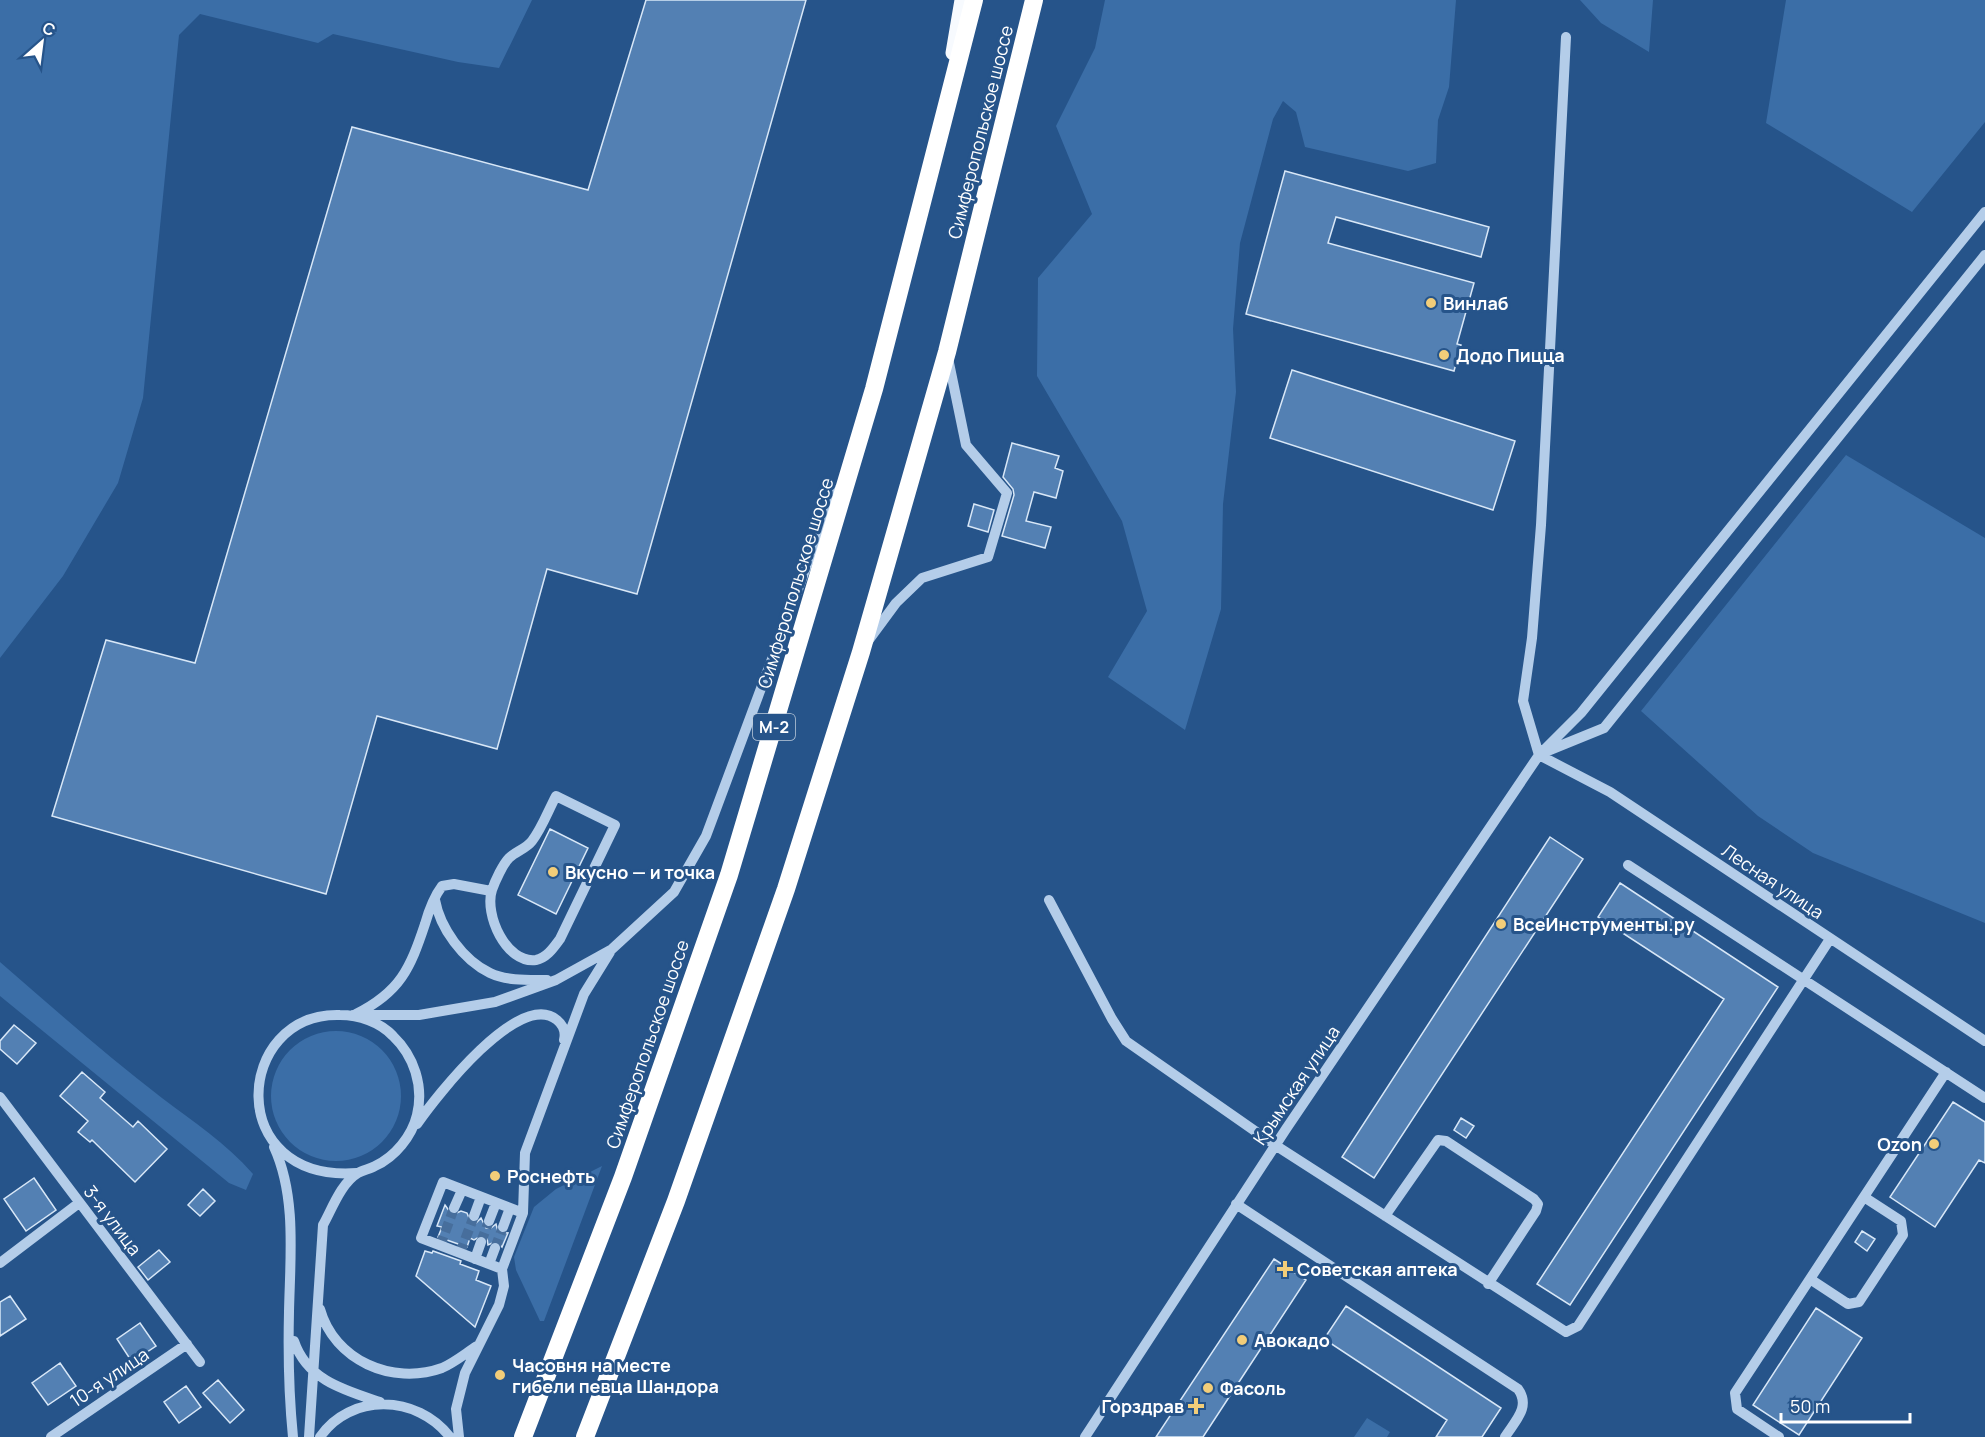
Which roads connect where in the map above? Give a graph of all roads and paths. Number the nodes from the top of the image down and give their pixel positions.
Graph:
1 (962, 0) edge
2 (974, 0) edge
3 (1034, 0) edge
4 (1043, 0) edge
5 (1566, 37) dead end
6 (932, 168) junction
7 (986, 196) junction
8 (1985, 212) edge
9 (1985, 255) edge
10 (947, 352) junction
11 (874, 389) junction
12 (861, 652) junction
13 (1539, 755) junction
14 (1628, 864) dead end
15 (491, 891) junction
16 (434, 896) junction
17 (1049, 900) dead end
18 (1830, 939) junction
19 (612, 949) junction
20 (1804, 979) junction
21 (556, 980) junction
22 (353, 1015) junction
23 (1985, 1041) edge
24 (563, 1046) junction
25 (1946, 1072) junction
26 (0, 1097) edge
27 (1985, 1098) edge
28 (269, 1136) junction
29 (408, 1136) junction
30 (1275, 1144) junction
31 (357, 1173) junction
32 (462, 1190) junction
33 (481, 1197) junction
34 (1864, 1197) junction
35 (79, 1203) junction
36 (496, 1203) junction
37 (1236, 1204) junction
38 (454, 1208) tunnel mouth
39 (510, 1208) junction
40 (524, 1213) junction
41 (474, 1216) tunnel mouth
42 (1385, 1216) junction
43 (489, 1221) tunnel mouth
44 (503, 1227) tunnel mouth
45 (481, 1242) tunnel mouth
46 (495, 1248) tunnel mouth
47 (475, 1259) junction
48 (0, 1263) edge
49 (489, 1264) junction
50 (502, 1269) junction
51 (1810, 1279) junction
52 (1488, 1284) junction
53 (317, 1300) junction
54 (289, 1326) junction
55 (187, 1344) junction
56 (477, 1346) junction
57 (201, 1362) dead end
58 (313, 1372) junction
59 (380, 1402) junction
60 (51, 1437) edge
61 (293, 1437) edge
62 (309, 1437) edge
63 (320, 1437) edge
64 (450, 1437) edge
65 (459, 1437) edge
66 (523, 1437) edge
67 (585, 1437) edge
68 (1085, 1437) edge
69 (1505, 1437) edge
70 (1779, 1437) edge

1 - 6 main road
2 - 6 highway, Симферопольское шоссе / М-2
3 - 7 highway, Симферопольское шоссе
4 - 7 main road
5 - 13 street
6 - 11 highway, Симферопольское шоссе / М-2
7 - 10 highway, Симферопольское шоссе
8 - 13 street, Крымская улица
9 - 13 street
10 - 12 highway, Симферопольское шоссе
10 - 12 street
11 - 19 street
11 - 66 highway, Симферопольское шоссе / М-2
12 - 67 highway, Симферопольское шоссе
13 - 18 street, Лесная улица
13 - 30 street, Крымская улица
14 - 20 street
15 - 15 street
15 - 16 street
16 - 21 street
16 - 22 street
17 - 30 street
18 - 20 street
18 - 23 street, Лесная улица
19 - 21 street
19 - 24 street
20 - 25 street
20 - 52 street
21 - 22 street
22 - 28 street
22 - 29 street
24 - 29 street
24 - 40 street
25 - 27 street
25 - 34 street
26 - 35 street, 3-я улица
28 - 31 street
28 - 54 street
29 - 31 street
30 - 37 street, Крымская улица
30 - 42 street
31 - 53 street
32 - 33 street
32 - 38 street
32 - 47 street
33 - 36 street
33 - 41 street
34 - 51 street
34 - 51 street
35 - 48 street
35 - 55 street, 3-я улица
36 - 39 street
36 - 43 street
37 - 68 street, Крымская улица
37 - 69 street
39 - 40 street
39 - 44 street
40 - 50 street
42 - 52 street
42 - 52 street
45 - 47 street
46 - 49 street
47 - 49 street
49 - 50 street
50 - 56 street
51 - 70 street
53 - 56 street
53 - 58 street
54 - 58 street
54 - 61 street
55 - 57 street, 3-я улица
55 - 60 street, 10-я улица
56 - 65 street
58 - 59 street
58 - 62 street
59 - 63 street
59 - 64 street

